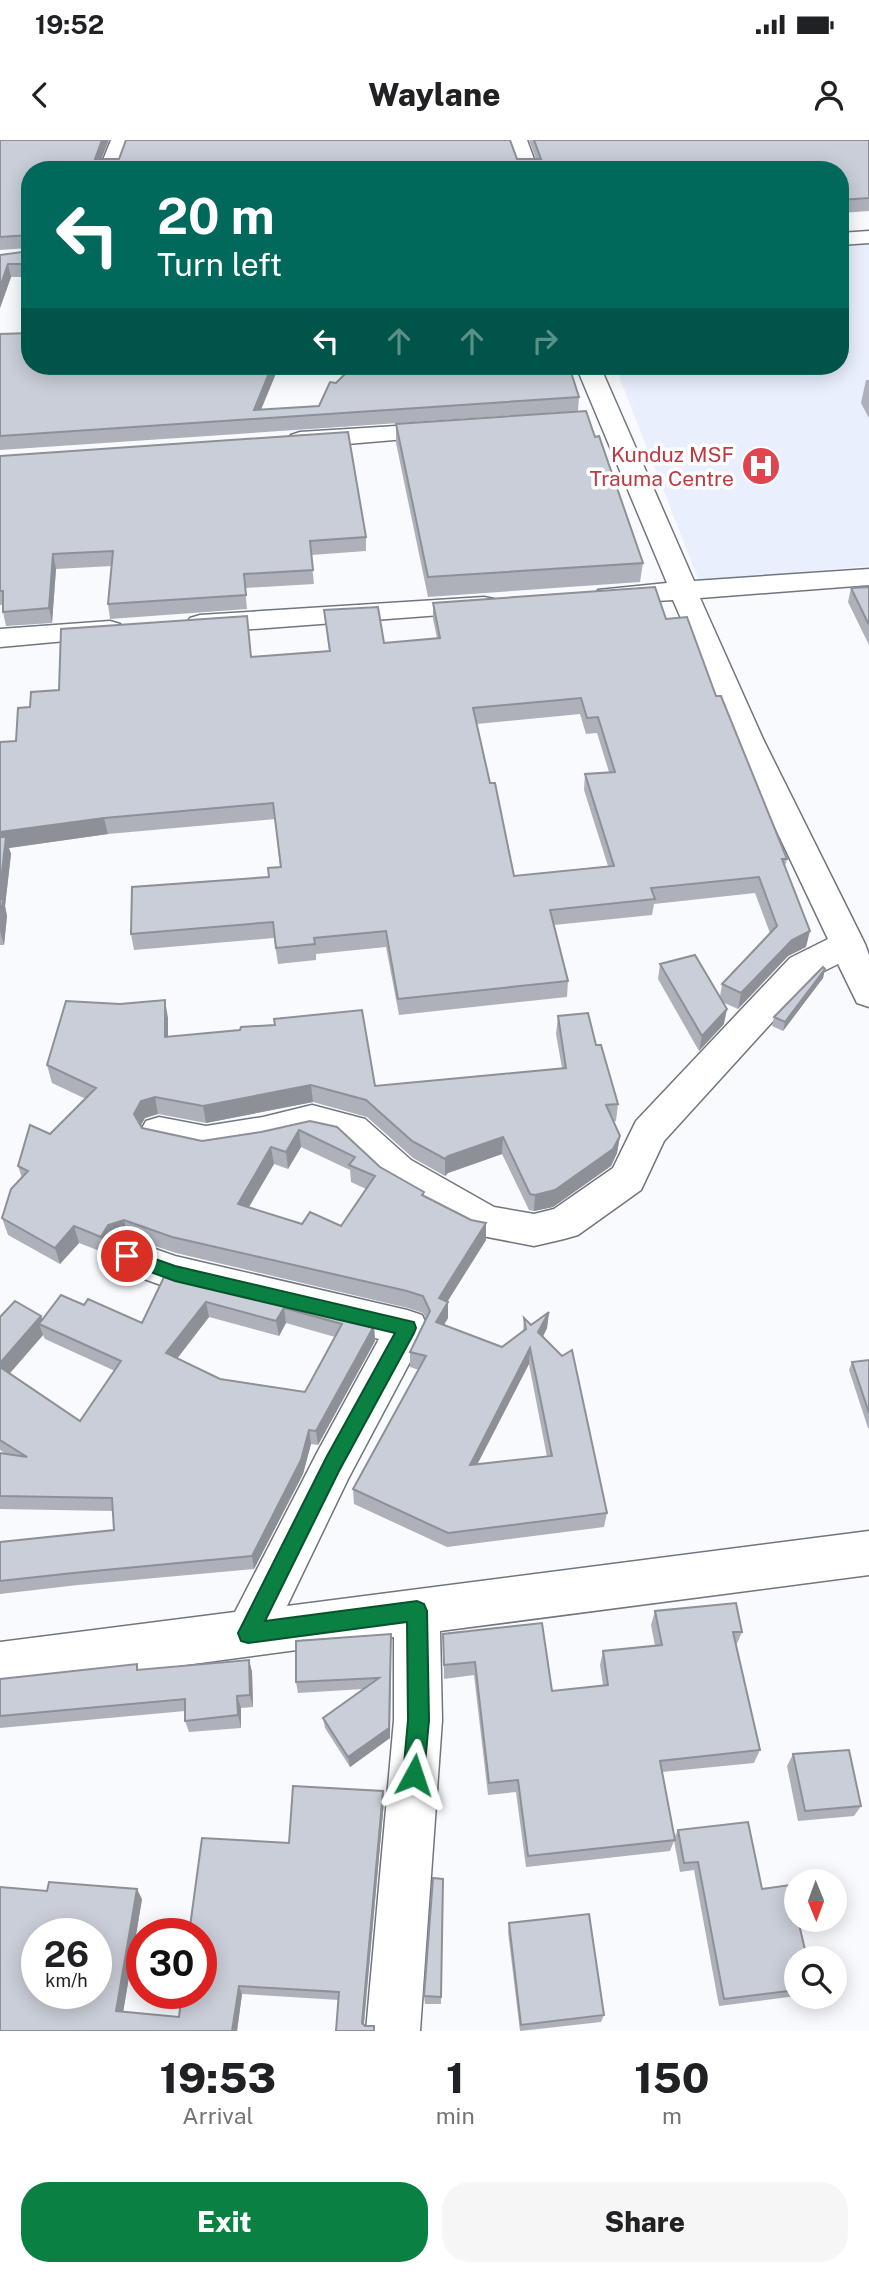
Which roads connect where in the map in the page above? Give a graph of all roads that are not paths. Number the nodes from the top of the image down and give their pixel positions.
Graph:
1 (121, 140) edge
2 (517, 140) edge
3 (113, 161) edge
4 (524, 161) edge
5 (869, 237) edge
6 (849, 238) edge
7 (590, 375) edge
8 (474, 428) edge
9 (279, 441) edge
10 (869, 576) edge
11 (682, 591) junction
12 (585, 598) edge
13 (515, 603) edge
14 (0, 638) edge
15 (852, 932) edge
16 (869, 994) edge
17 (159, 1132) edge
18 (127, 1256) dead end
19 (869, 1553) edge
20 (417, 1611) junction
21 (248, 1633) junction
22 (0, 1665) edge
23 (393, 2031) edge

1 - 3 street
2 - 4 street
5 - 6 street
7 - 11 street
8 - 9 street
10 - 11 street
11 - 12 street
11 - 15 street
13 - 14 street
15 - 16 street
15 - 17 street
18 - 21 street
19 - 20 street
20 - 21 street
20 - 23 street
21 - 22 street

